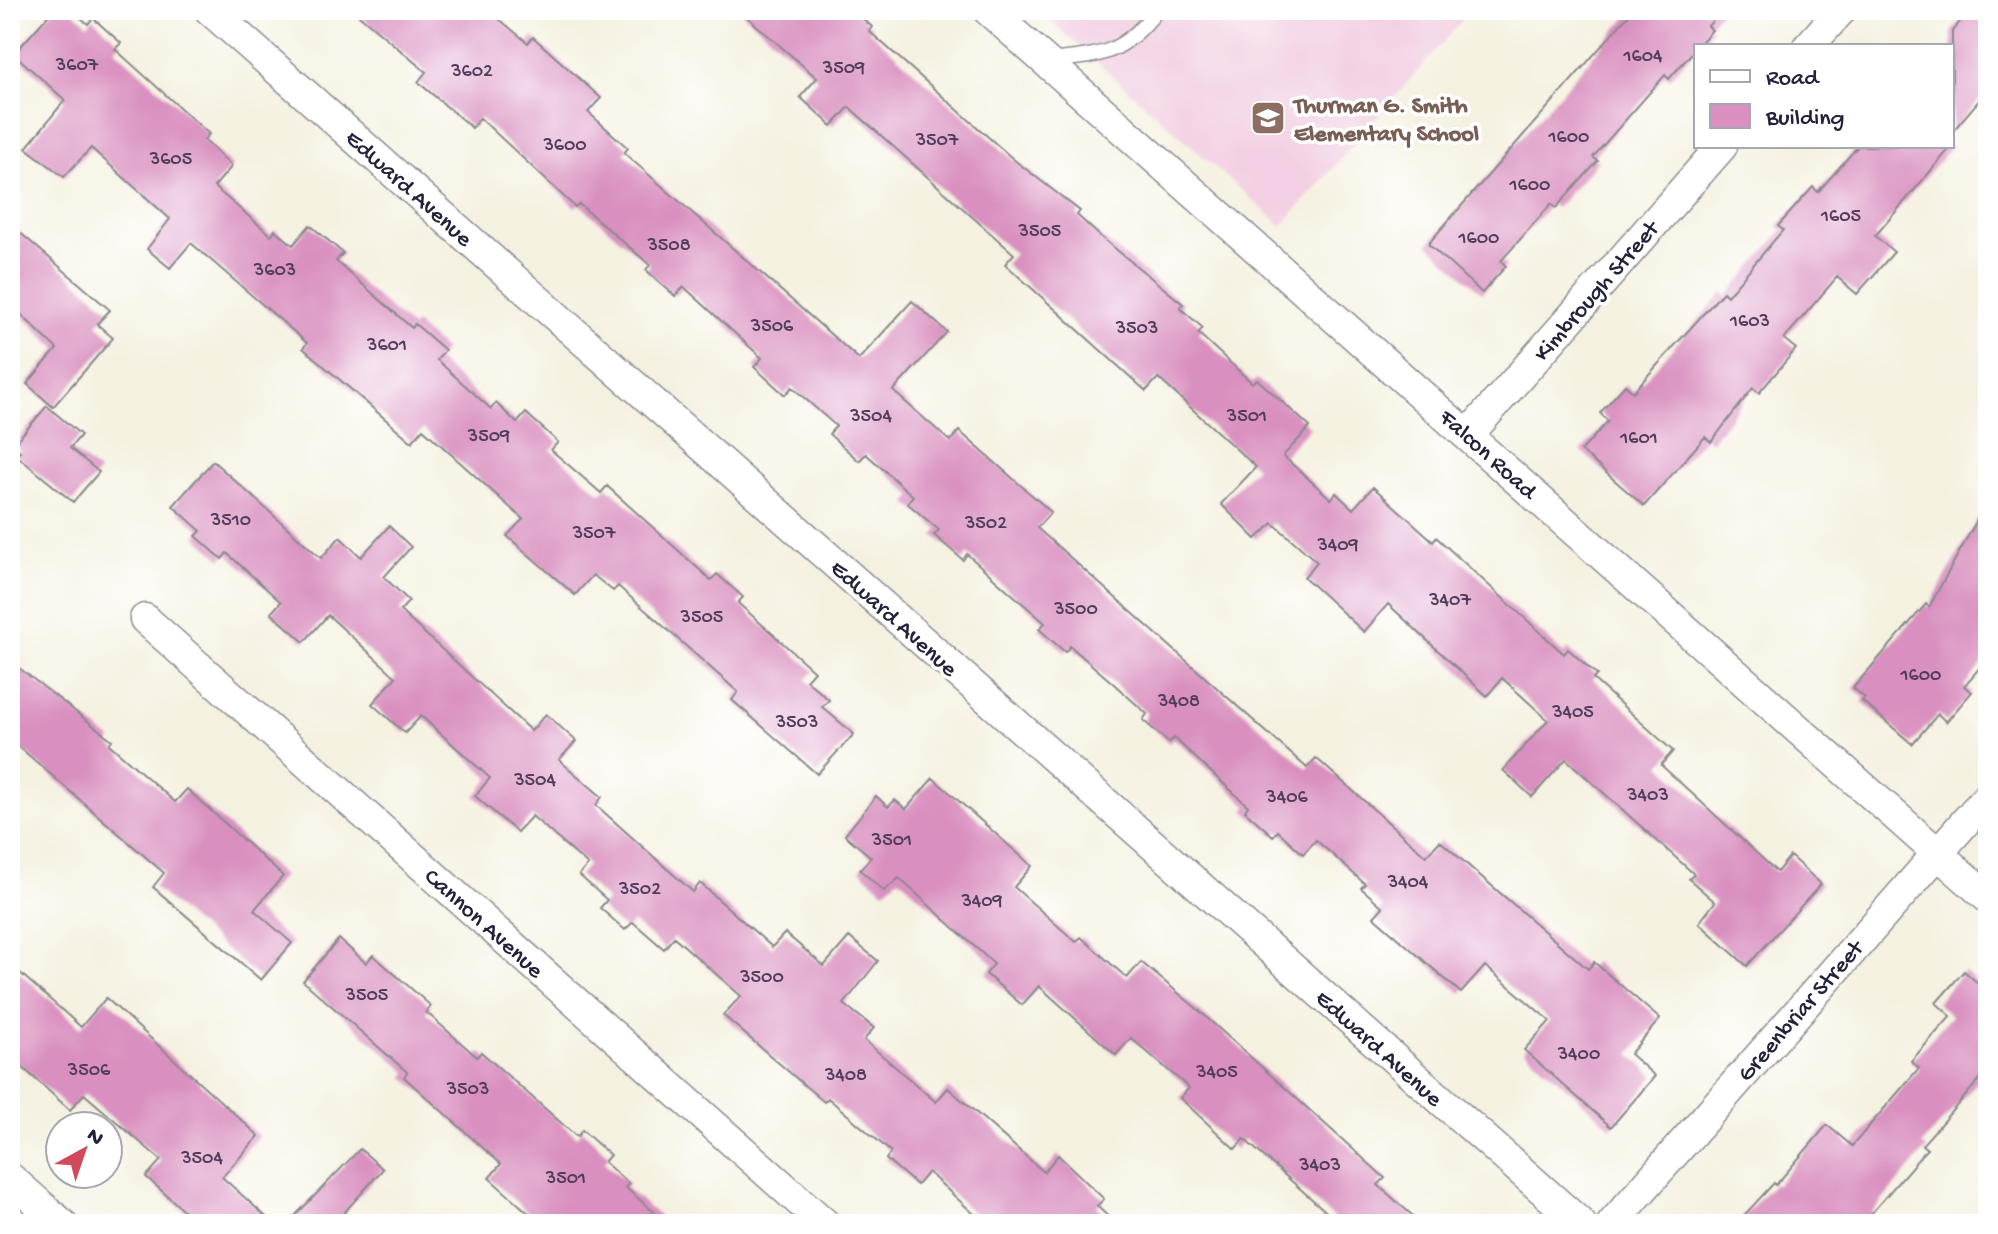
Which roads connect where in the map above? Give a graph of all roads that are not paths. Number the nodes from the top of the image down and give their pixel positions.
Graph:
1 (210, 10) edge
2 (988, 10) edge
3 (1157, 10) edge
4 (1841, 10) edge
5 (1811, 44) edge
6 (1045, 61) junction
7 (1720, 148) edge
8 (1468, 435) junction
9 (145, 619) dead end
10 (1988, 796) edge
11 (1937, 853) junction
12 (1988, 898) edge
13 (10, 1178) edge
14 (62, 1224) edge
15 (825, 1224) edge
16 (1581, 1224) edge
17 (1612, 1224) edge

1 - 16 street, Edward Avenue
2 - 6 street, Falcon Road
3 - 6 lane
4 - 5 street
6 - 8 street, Falcon Road
7 - 8 street, Kimbrough Street
8 - 11 street, Falcon Road
9 - 15 street, Cannon Avenue
10 - 11 street, Greenbriar Street
11 - 12 street, Falcon Road
11 - 17 street, Greenbriar Street
13 - 14 street

